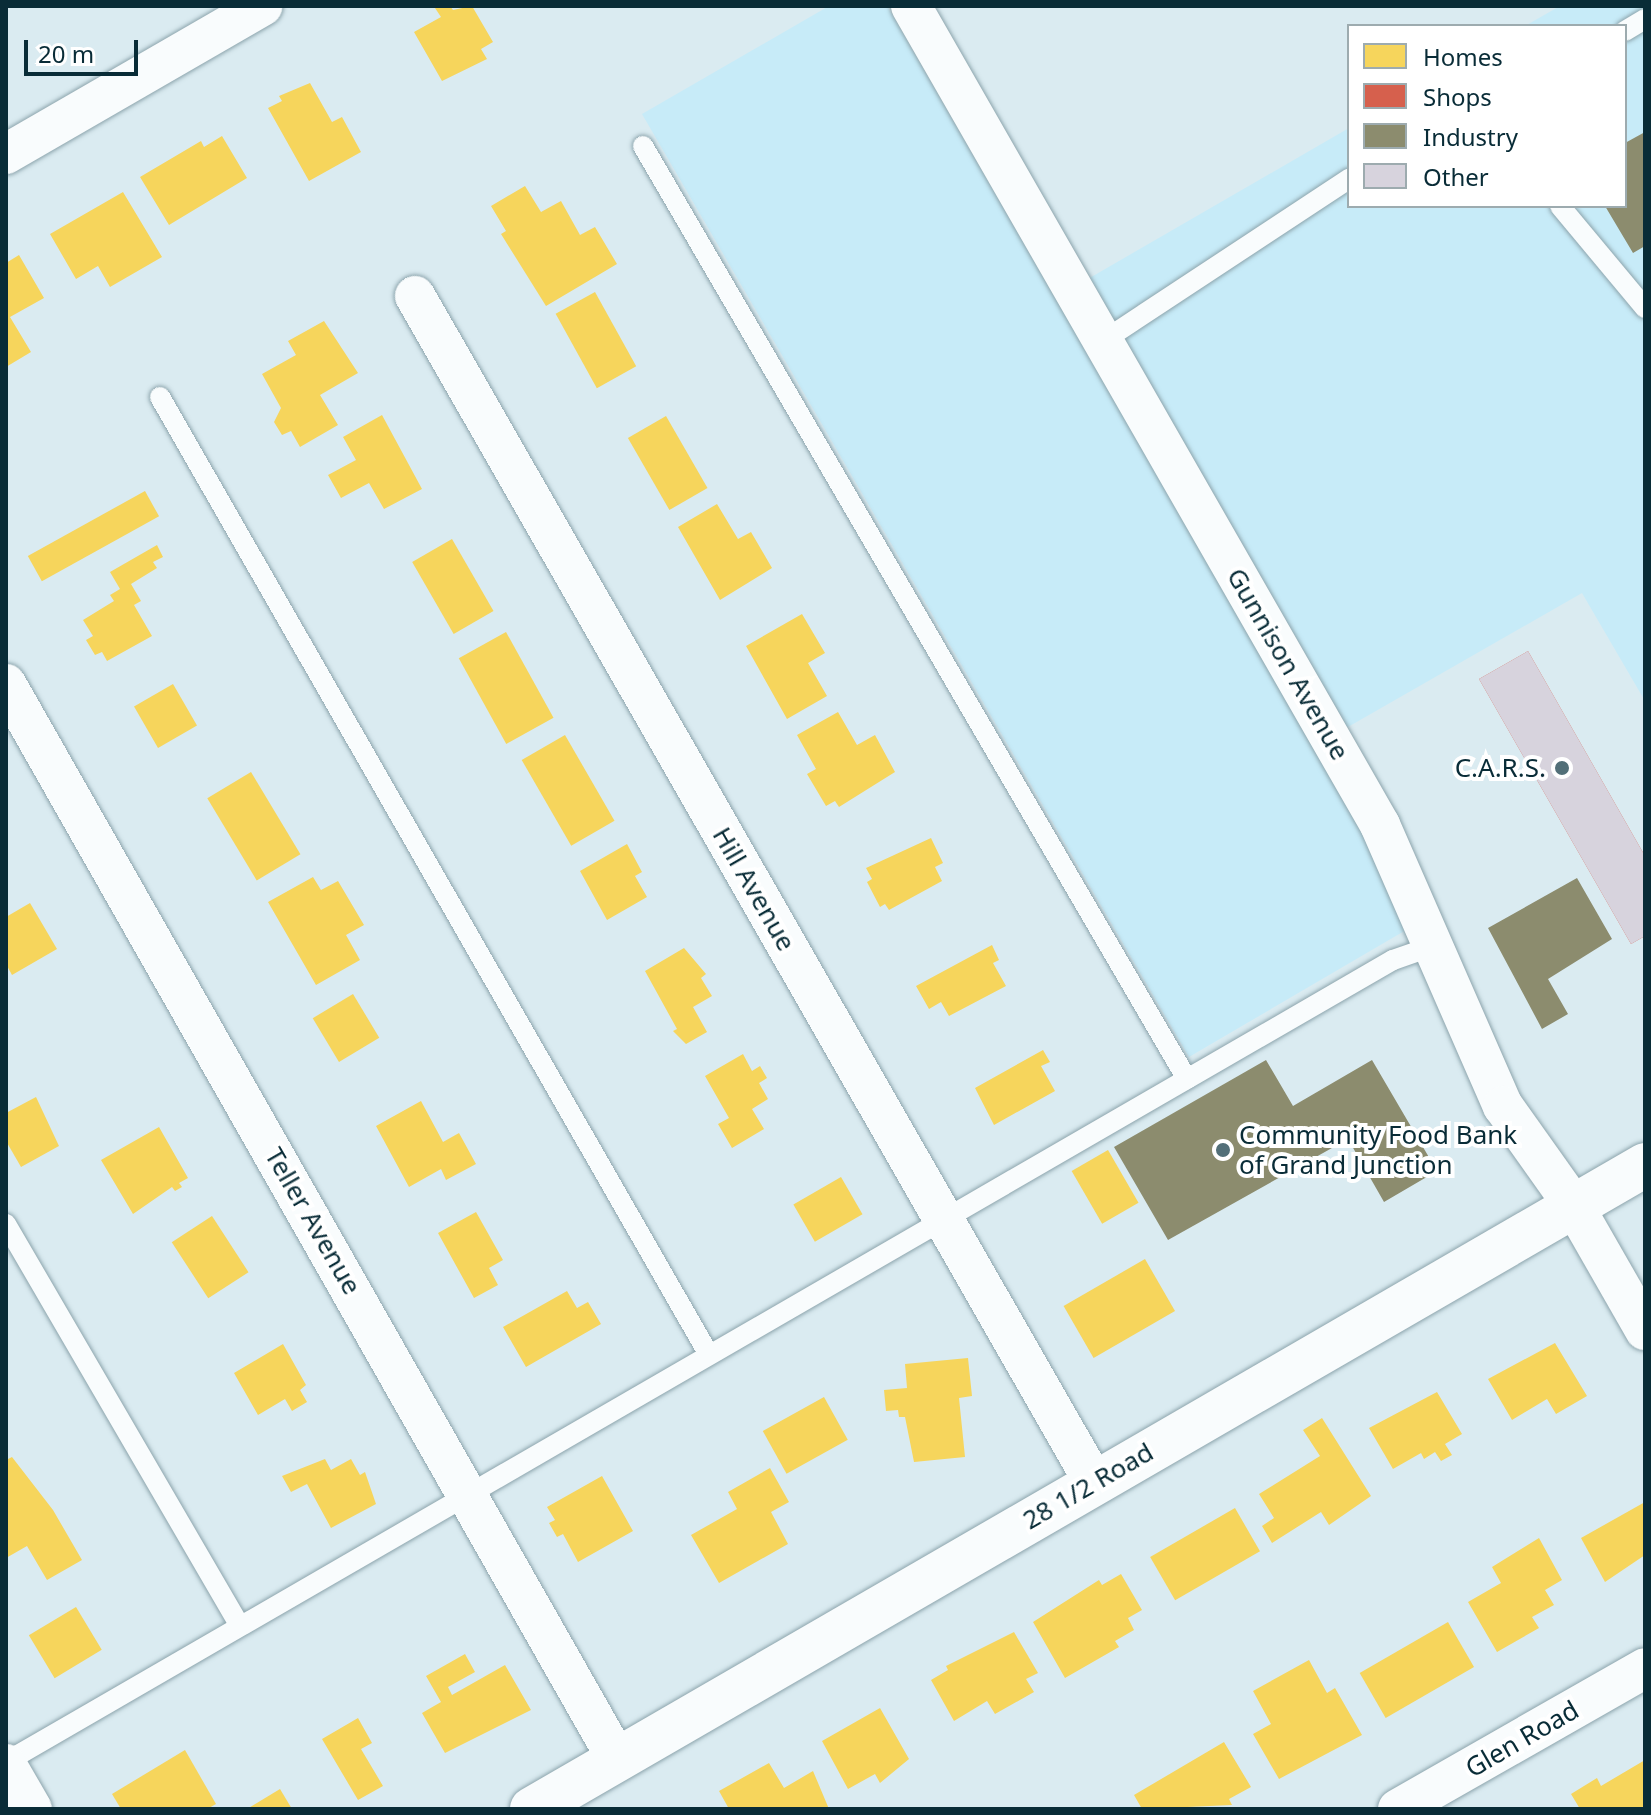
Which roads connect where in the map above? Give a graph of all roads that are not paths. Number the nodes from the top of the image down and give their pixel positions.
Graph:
1 (262, 6) edge
2 (911, 6) edge
3 (1645, 19) edge
4 (1627, 30) edge
5 (643, 146) dead end
6 (6, 154) edge
7 (1347, 180) edge
8 (1562, 208) edge
9 (415, 296) dead end
10 (1645, 308) edge
11 (1103, 341) junction
12 (160, 397) dead end
13 (6, 684) edge
14 (1433, 946) junction
15 (1187, 1079) junction
16 (1645, 1165) edge
17 (1574, 1206) junction
18 (944, 1220) junction
19 (6, 1224) edge
20 (1645, 1330) edge
21 (709, 1355) junction
22 (1094, 1482) junction
23 (468, 1495) junction
24 (240, 1626) junction
25 (1645, 1668) edge
26 (617, 1759) junction
27 (6, 1763) edge
28 (32, 1809) edge
29 (532, 1809) edge
30 (1398, 1809) edge

1 - 6 street
2 - 11 street, Gunnison Avenue
3 - 4 lane
5 - 15 lane
7 - 11 lane
8 - 10 lane
9 - 18 street, Hill Avenue
11 - 14 street, Gunnison Avenue
12 - 21 lane
13 - 23 street, Teller Avenue
14 - 15 lane
14 - 17 street, Gunnison Avenue
15 - 18 lane
16 - 17 street, 28 1/2 Road
17 - 20 street, Gunnison Avenue
17 - 22 street, 28 1/2 Road
18 - 21 lane
18 - 22 street, Hill Avenue
19 - 24 lane
21 - 23 lane
22 - 26 street, 28 1/2 Road
23 - 24 lane
23 - 26 street, Teller Avenue
24 - 27 lane
25 - 30 street, Glen Road
26 - 29 street, 28 1/2 Road
27 - 28 street

